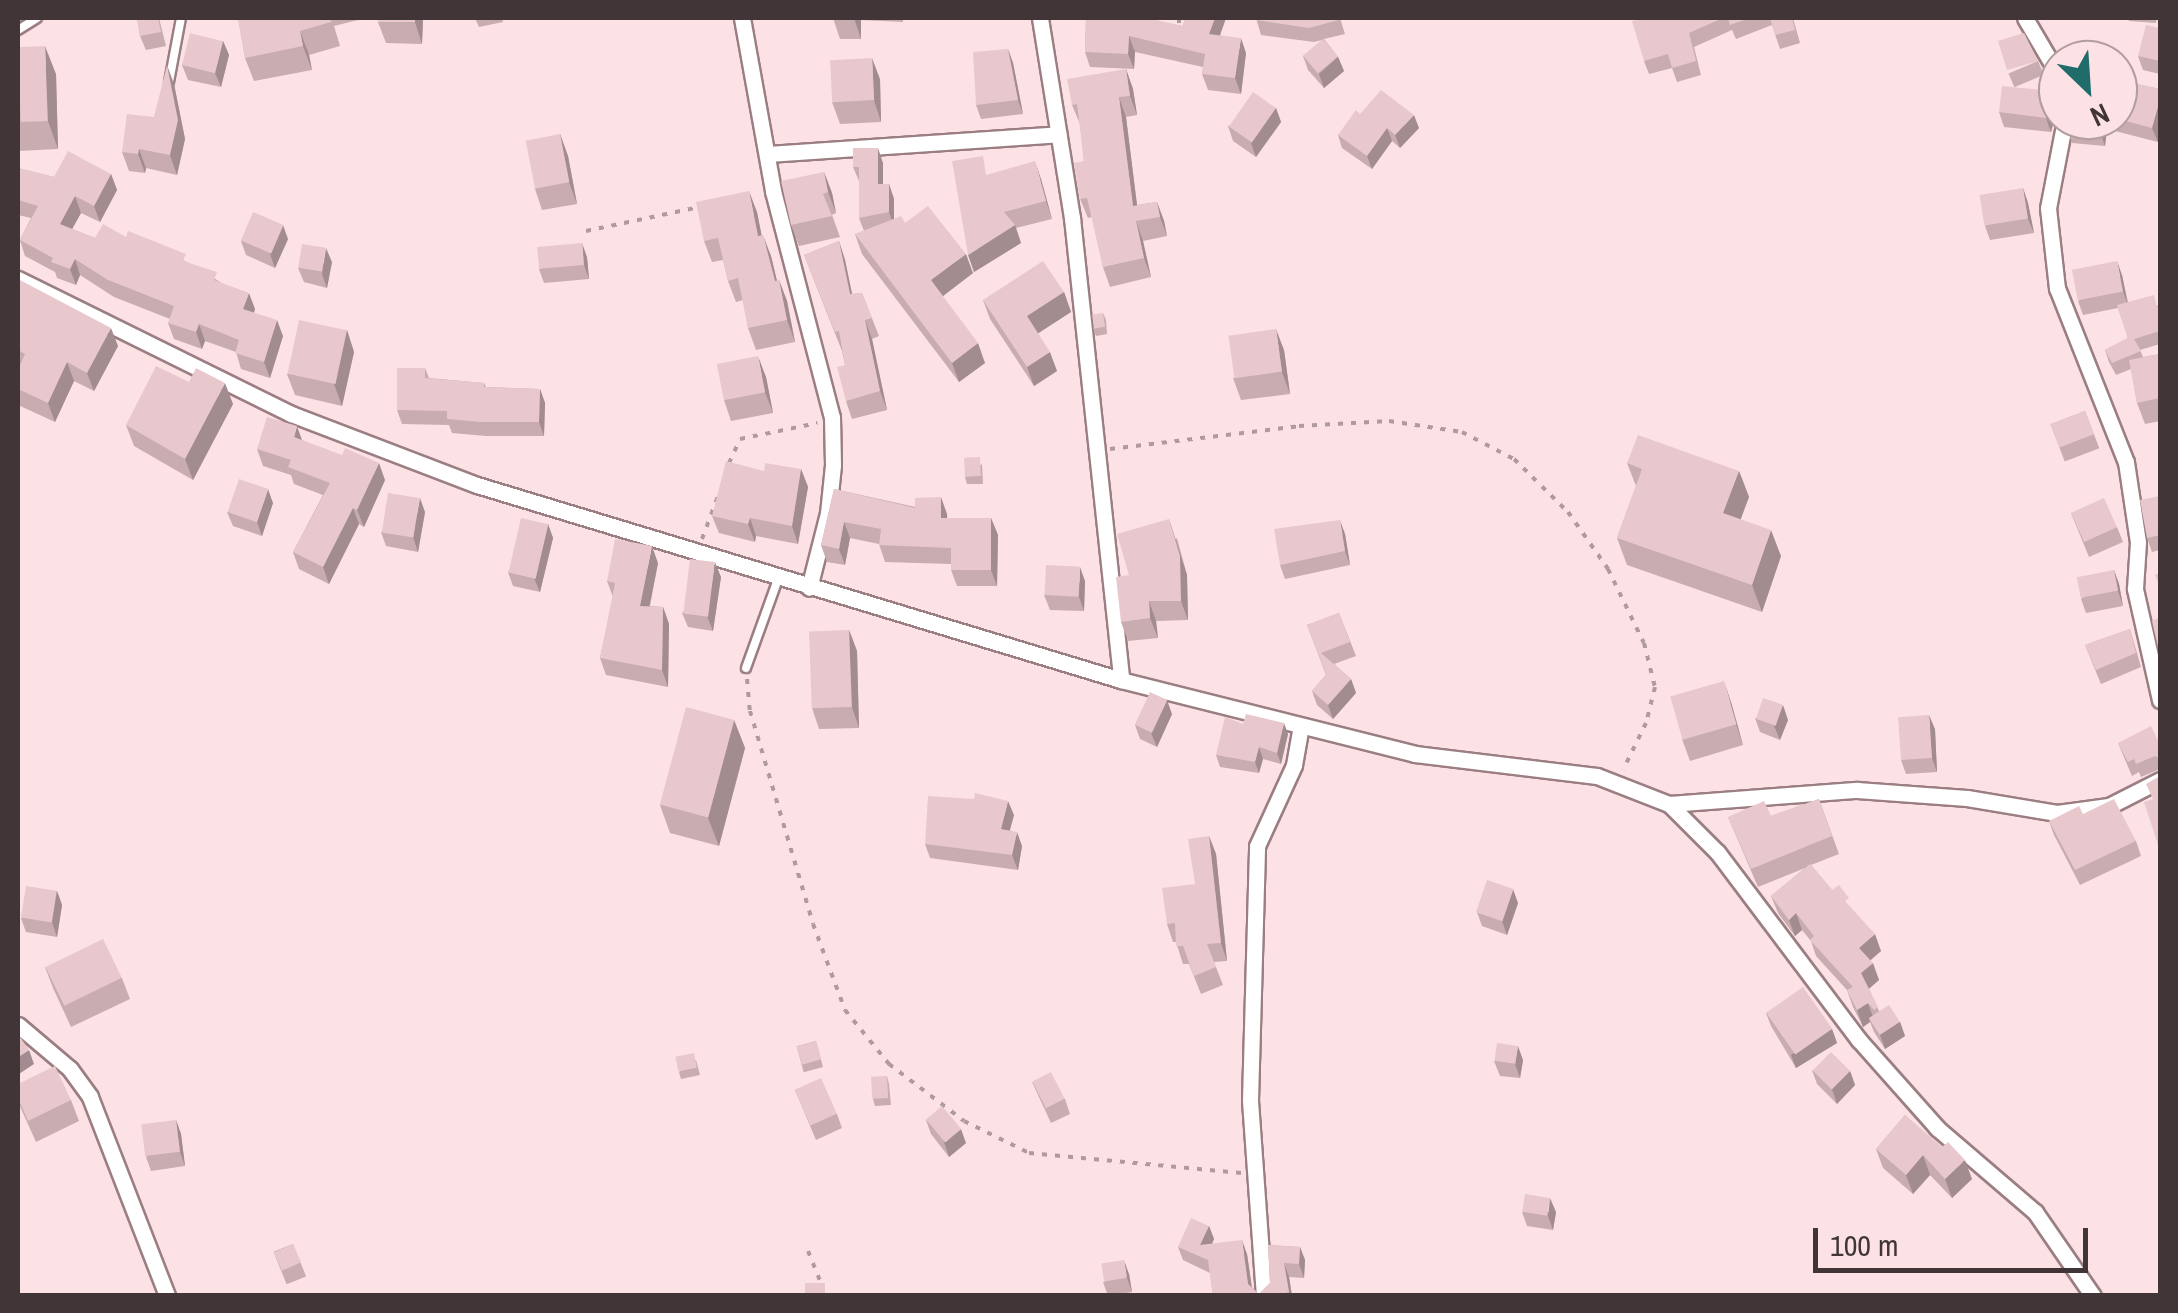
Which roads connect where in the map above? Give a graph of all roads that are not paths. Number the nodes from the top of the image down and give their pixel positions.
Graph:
1 (38, 18) edge
2 (181, 18) edge
3 (742, 18) edge
4 (1040, 18) edge
5 (2025, 18) edge
6 (18, 30) edge
7 (2038, 40) edge
8 (167, 90) edge
9 (1058, 134) junction
10 (2061, 140) edge
11 (768, 154) junction
12 (18, 278) edge
13 (778, 579) junction
14 (809, 588) junction
15 (746, 668) road end
16 (1122, 680) junction
17 (2160, 700) edge
18 (1301, 727) junction
19 (2160, 780) edge
20 (1670, 804) junction
21 (18, 1026) edge
22 (167, 1296) edge
23 (1264, 1296) edge
24 (2093, 1296) edge

1 - 6 lane
2 - 8 lane
3 - 11 street
4 - 9 street
5 - 7 street
9 - 11 street
9 - 16 street
10 - 17 street
11 - 14 street
12 - 13 street
13 - 14 street
13 - 15 lane
14 - 16 street
16 - 18 street
18 - 20 street
18 - 23 street
19 - 20 street
20 - 24 street
21 - 22 street

